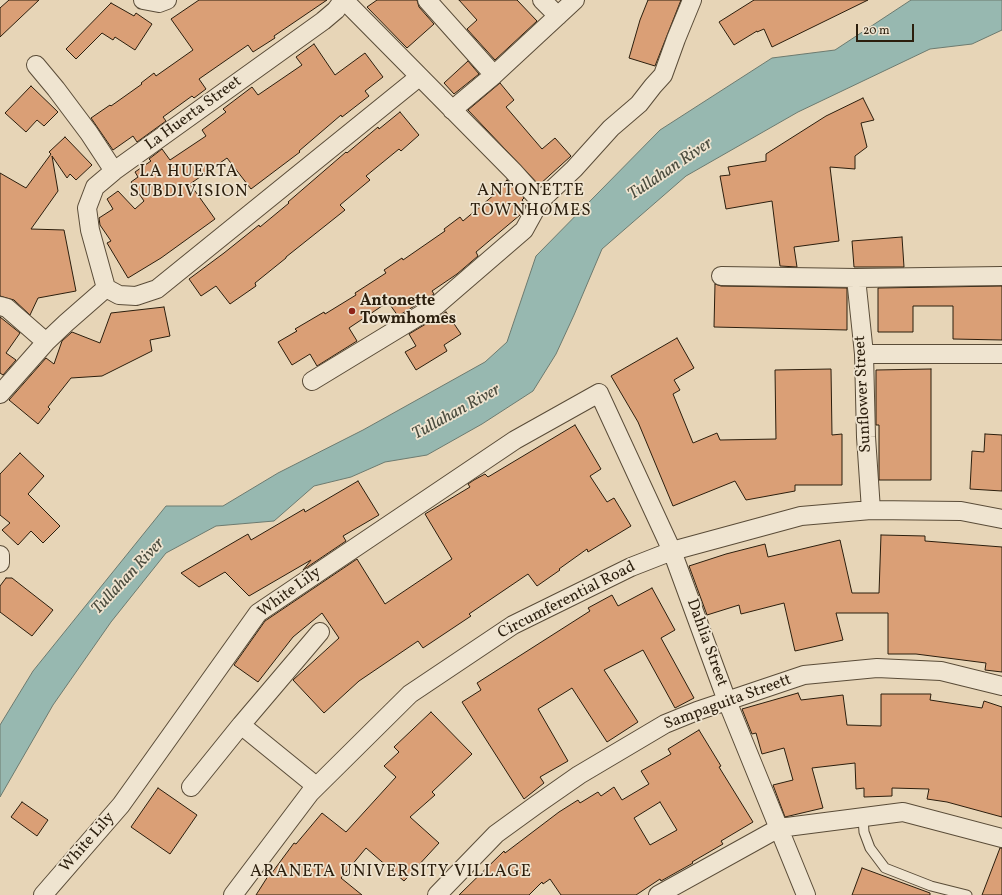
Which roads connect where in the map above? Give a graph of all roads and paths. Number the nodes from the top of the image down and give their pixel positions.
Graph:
1 (167, 0) edge
2 (344, 0) edge
3 (427, 0) edge
4 (542, 0) edge
5 (575, 0) edge
6 (144, 1) edge
7 (693, 1) edge
8 (558, 16) junction
9 (36, 65) dead end
10 (494, 75) junction
11 (419, 77) junction
12 (452, 110) junction
13 (114, 171) junction
14 (540, 201) junction
15 (721, 276) dead end
16 (1002, 276) edge
17 (856, 278) junction
18 (106, 288) junction
19 (0, 306) edge
20 (46, 342) junction
21 (864, 354) junction
22 (1002, 354) edge
23 (312, 381) dead end
24 (599, 393) joint
25 (0, 394) edge
26 (871, 510) junction
27 (1002, 519) edge
28 (672, 551) junction
29 (0, 555) edge
30 (0, 563) edge
31 (320, 632) dead end
32 (1002, 686) edge
33 (727, 701) junction
34 (241, 725) junction
35 (316, 786) junction
36 (190, 787) dead end
37 (863, 818) junction
38 (779, 828) junction
39 (1002, 838) edge
40 (43, 895) edge
41 (233, 895) edge
42 (437, 895) edge
43 (658, 895) edge
44 (806, 895) edge
45 (967, 895) edge

1 - 6 street
2 - 11 street
2 - 13 street, La Huerta Street
3 - 10 street
4 - 8 street
5 - 8 street
7 - 14 street
8 - 10 street
9 - 13 street
10 - 12 street
11 - 12 street
11 - 18 street
12 - 14 street
13 - 18 street, La Huerta Street
14 - 23 street
15 - 17 street
16 - 17 street
17 - 21 street, Sunflower Street
18 - 20 street
19 - 20 street
20 - 25 street
21 - 22 street
21 - 26 street, Sunflower Street
24 - 28 street, Dahlia Street
24 - 40 street, White Lily
26 - 27 street, Circumferential Road
26 - 28 street, Circumferential Road
28 - 33 street, Dahlia Street
28 - 35 street, Circumferential Road
29 - 30 street
31 - 34 street
32 - 33 street, Sampaguita Streett
33 - 38 street, Dahlia Street
33 - 42 street, Sampaguita Streett
34 - 35 street
34 - 36 street
35 - 41 street, Circumferential Road
37 - 38 street
37 - 39 street
37 - 45 lane
38 - 43 street
38 - 44 street, Dahlia Street

